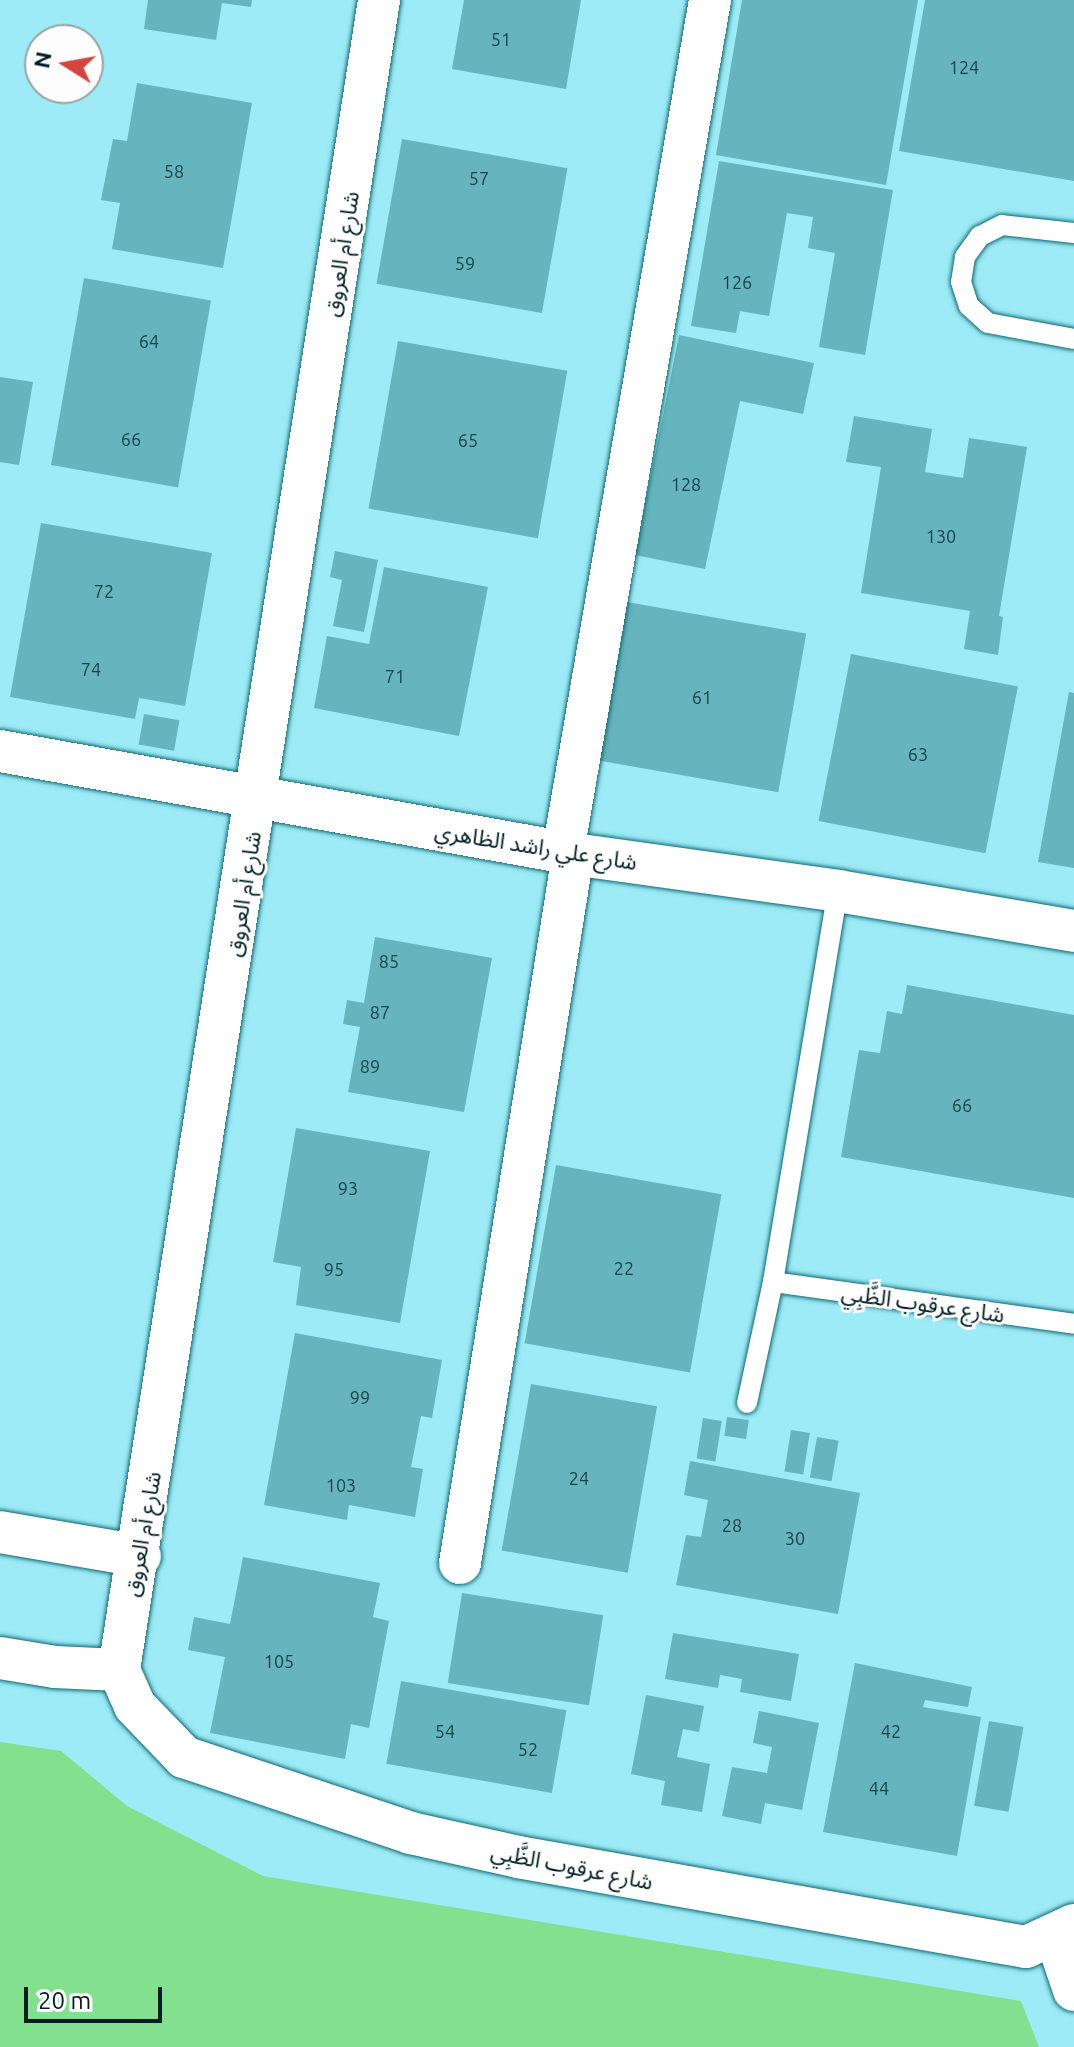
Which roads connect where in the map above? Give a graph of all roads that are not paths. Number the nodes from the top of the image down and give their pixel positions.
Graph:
1 (379, 0) edge
2 (710, 0) edge
3 (1074, 233) edge
4 (1074, 339) edge
5 (0, 751) edge
6 (258, 798) junction
7 (568, 853) junction
8 (838, 891) junction
9 (1074, 931) edge
10 (773, 1282) junction
11 (1074, 1324) edge
12 (747, 1403) dead end
13 (0, 1532) edge
14 (140, 1556) junction
15 (460, 1563) dead end
16 (0, 1658) edge
17 (119, 1670) junction
18 (1065, 1931) edge
19 (1074, 1990) edge

1 - 6 street, شارع أم العروق
2 - 7 street
3 - 4 lane
5 - 6 street, شارع علي راشد الظاهري
6 - 7 street, شارع علي راشد الظاهري
6 - 14 street, شارع أم العروق
7 - 8 street, شارع علي راشد الظاهري
7 - 15 street
8 - 9 street, شارع علي راشد الظاهري
8 - 10 lane
10 - 11 lane, شارع عرقوب الظَّبِي
10 - 12 lane
13 - 14 street
14 - 17 street, شارع أم العروق
16 - 17 street
17 - 18 street, شارع عرقوب الظَّبِي
18 - 19 street

